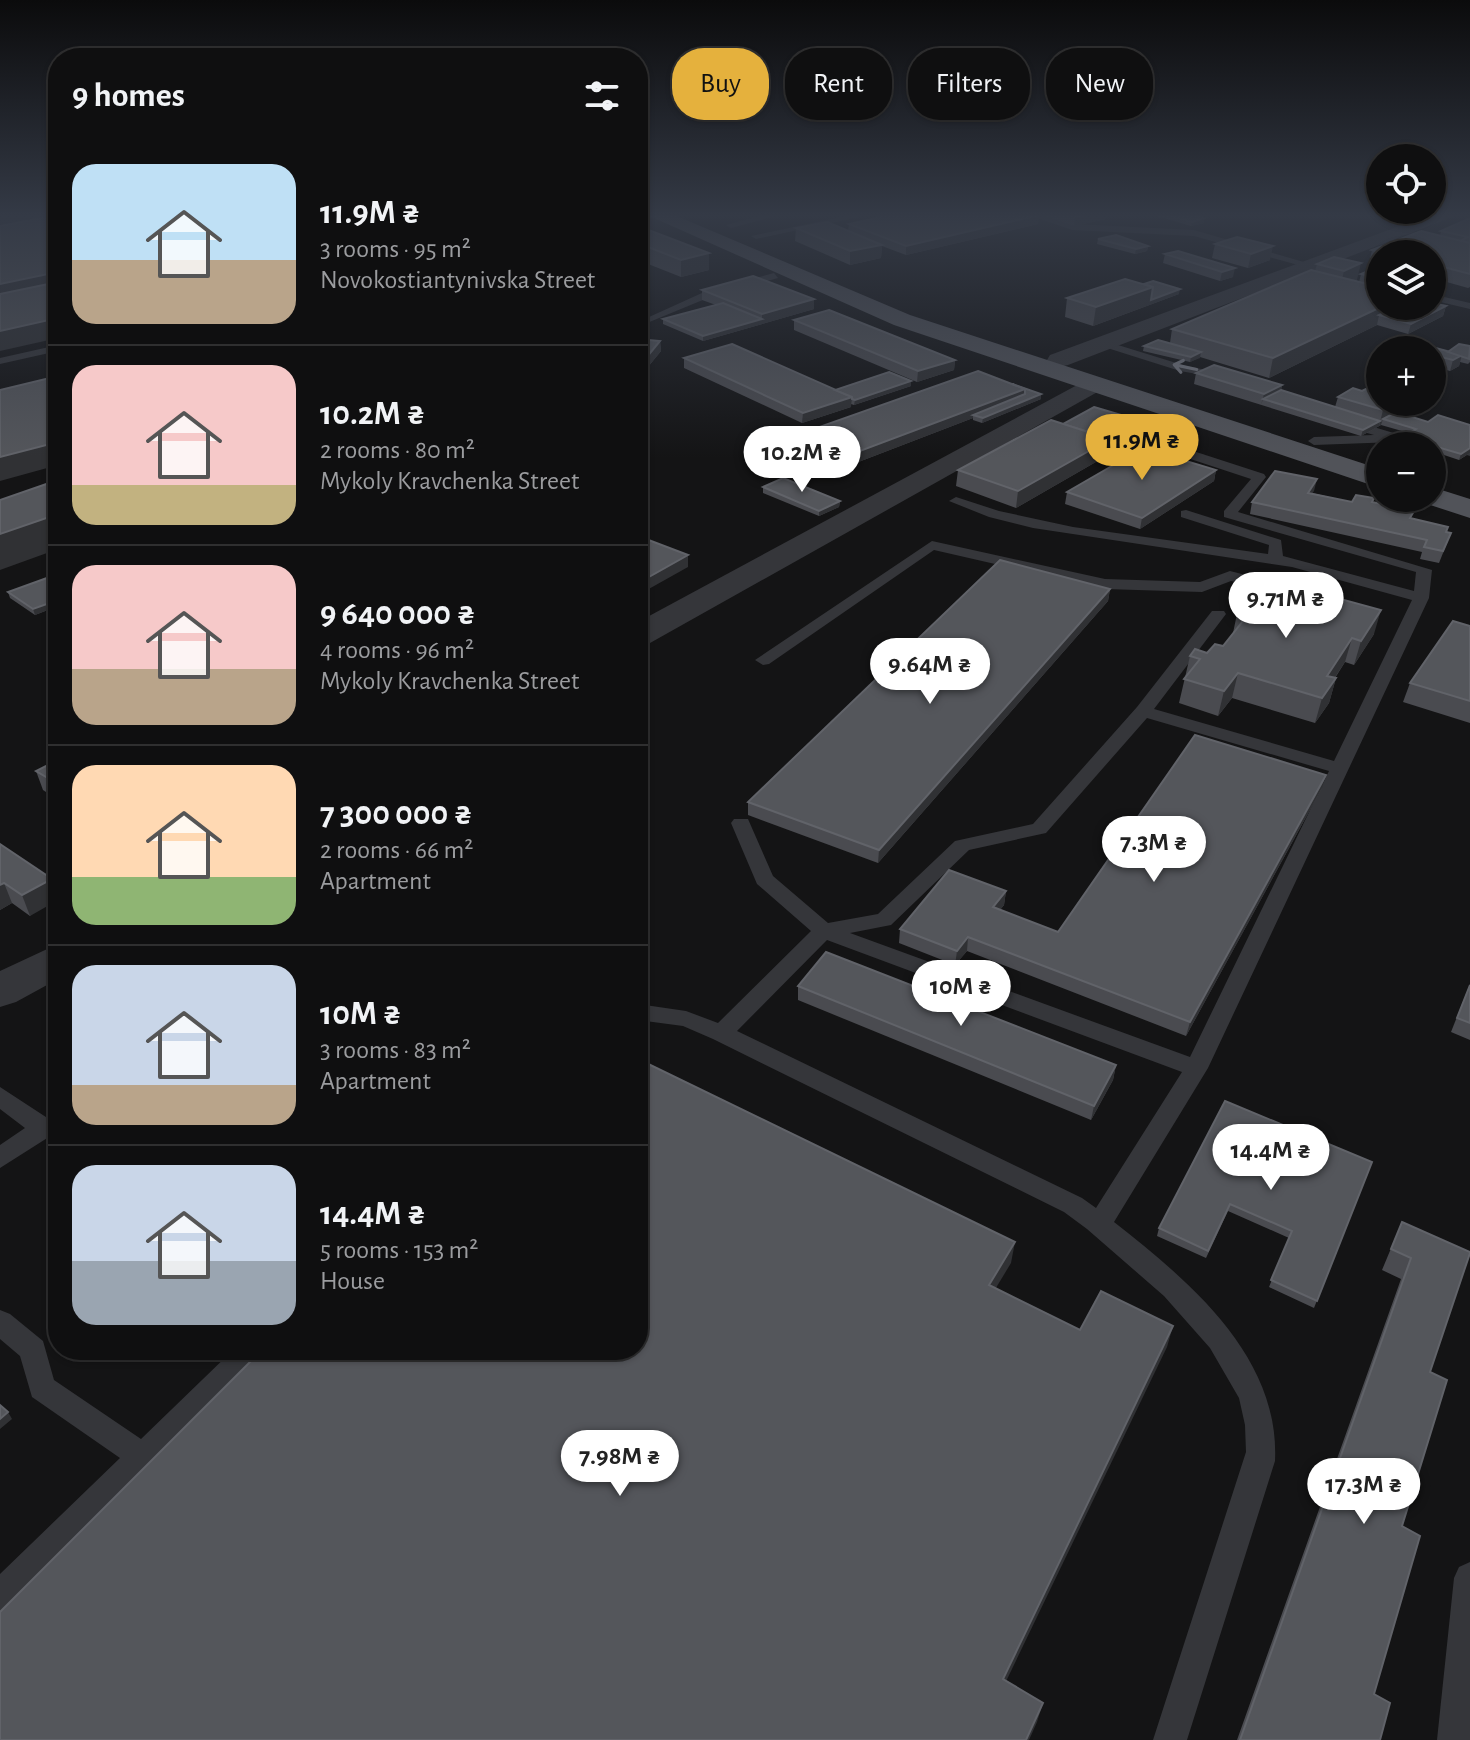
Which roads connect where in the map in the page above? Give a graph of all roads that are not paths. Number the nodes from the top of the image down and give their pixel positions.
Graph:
1 (706, 295) edge
2 (843, 295) edge
3 (899, 295) edge
4 (1231, 295) edge
5 (1446, 300) edge
6 (1470, 306) edge
7 (648, 319) edge
8 (1105, 344) junction
9 (48, 350) edge
10 (1025, 356) junction
11 (1059, 360) junction
12 (0, 361) edge
13 (1243, 380) edge
14 (1092, 385) junction
15 (1339, 420) edge
16 (1377, 432) edge
17 (1366, 439) edge
18 (1147, 440) dead end
19 (1314, 441) junction
20 (1446, 444) edge
21 (1470, 452) edge
22 (1366, 458) edge
23 (1366, 474) edge
24 (1446, 483) edge
25 (1470, 491) edge
26 (956, 501) dead end
27 (1446, 501) edge
28 (1470, 509) edge
29 (1186, 514) dead end
30 (1243, 555) junction
31 (1275, 559) junction
32 (1230, 576) junction
33 (1305, 594) edge
34 (1421, 598) junction
35 (1218, 614) dead end
36 (648, 630) edge
37 (763, 660) dead end
38 (1143, 711) junction
39 (1340, 769) junction
40 (741, 823) dead end
41 (824, 931) junction
42 (48, 965) edge
43 (0, 991) edge
44 (648, 1013) edge
45 (721, 1033) junction
46 (1196, 1068) junction
47 (0, 1096) edge
48 (0, 1158) edge
49 (1099, 1224) junction
50 (0, 1322) edge
51 (242, 1360) edge
52 (143, 1457) junction
53 (1470, 1578) edge
54 (0, 1596) edge
55 (1170, 1740) edge
56 (1454, 1740) edge

1 - 7 lane
2 - 10 main road
3 - 10 main road
4 - 8 street
5 - 6 lane
8 - 11 street
13 -> 8 lane
9 - 12 lane
10 - 11 main road
10 - 14 main road
11 - 19 main road
14 - 23 main road
14 - 36 street
15 - 16 lane
17 - 19 lane
18 - 34 lane
19 - 22 main road
20 - 21 lane
24 - 25 main road
26 - 30 lane
27 - 28 main road
29 - 31 lane
30 - 31 lane
30 - 32 lane
31 - 34 lane
32 - 33 lane
32 - 37 lane
34 - 39 lane
35 - 38 lane
38 - 39 lane
38 - 41 lane
39 - 46 lane
40 - 41 lane
41 - 45 lane
41 - 46 lane
42 - 43 street
44 - 45 lane
45 - 49 lane
46 - 49 lane
47 - 48 lane
49 - 55 lane
50 - 52 lane
51 - 52 lane
52 - 54 lane
53 - 56 lane

